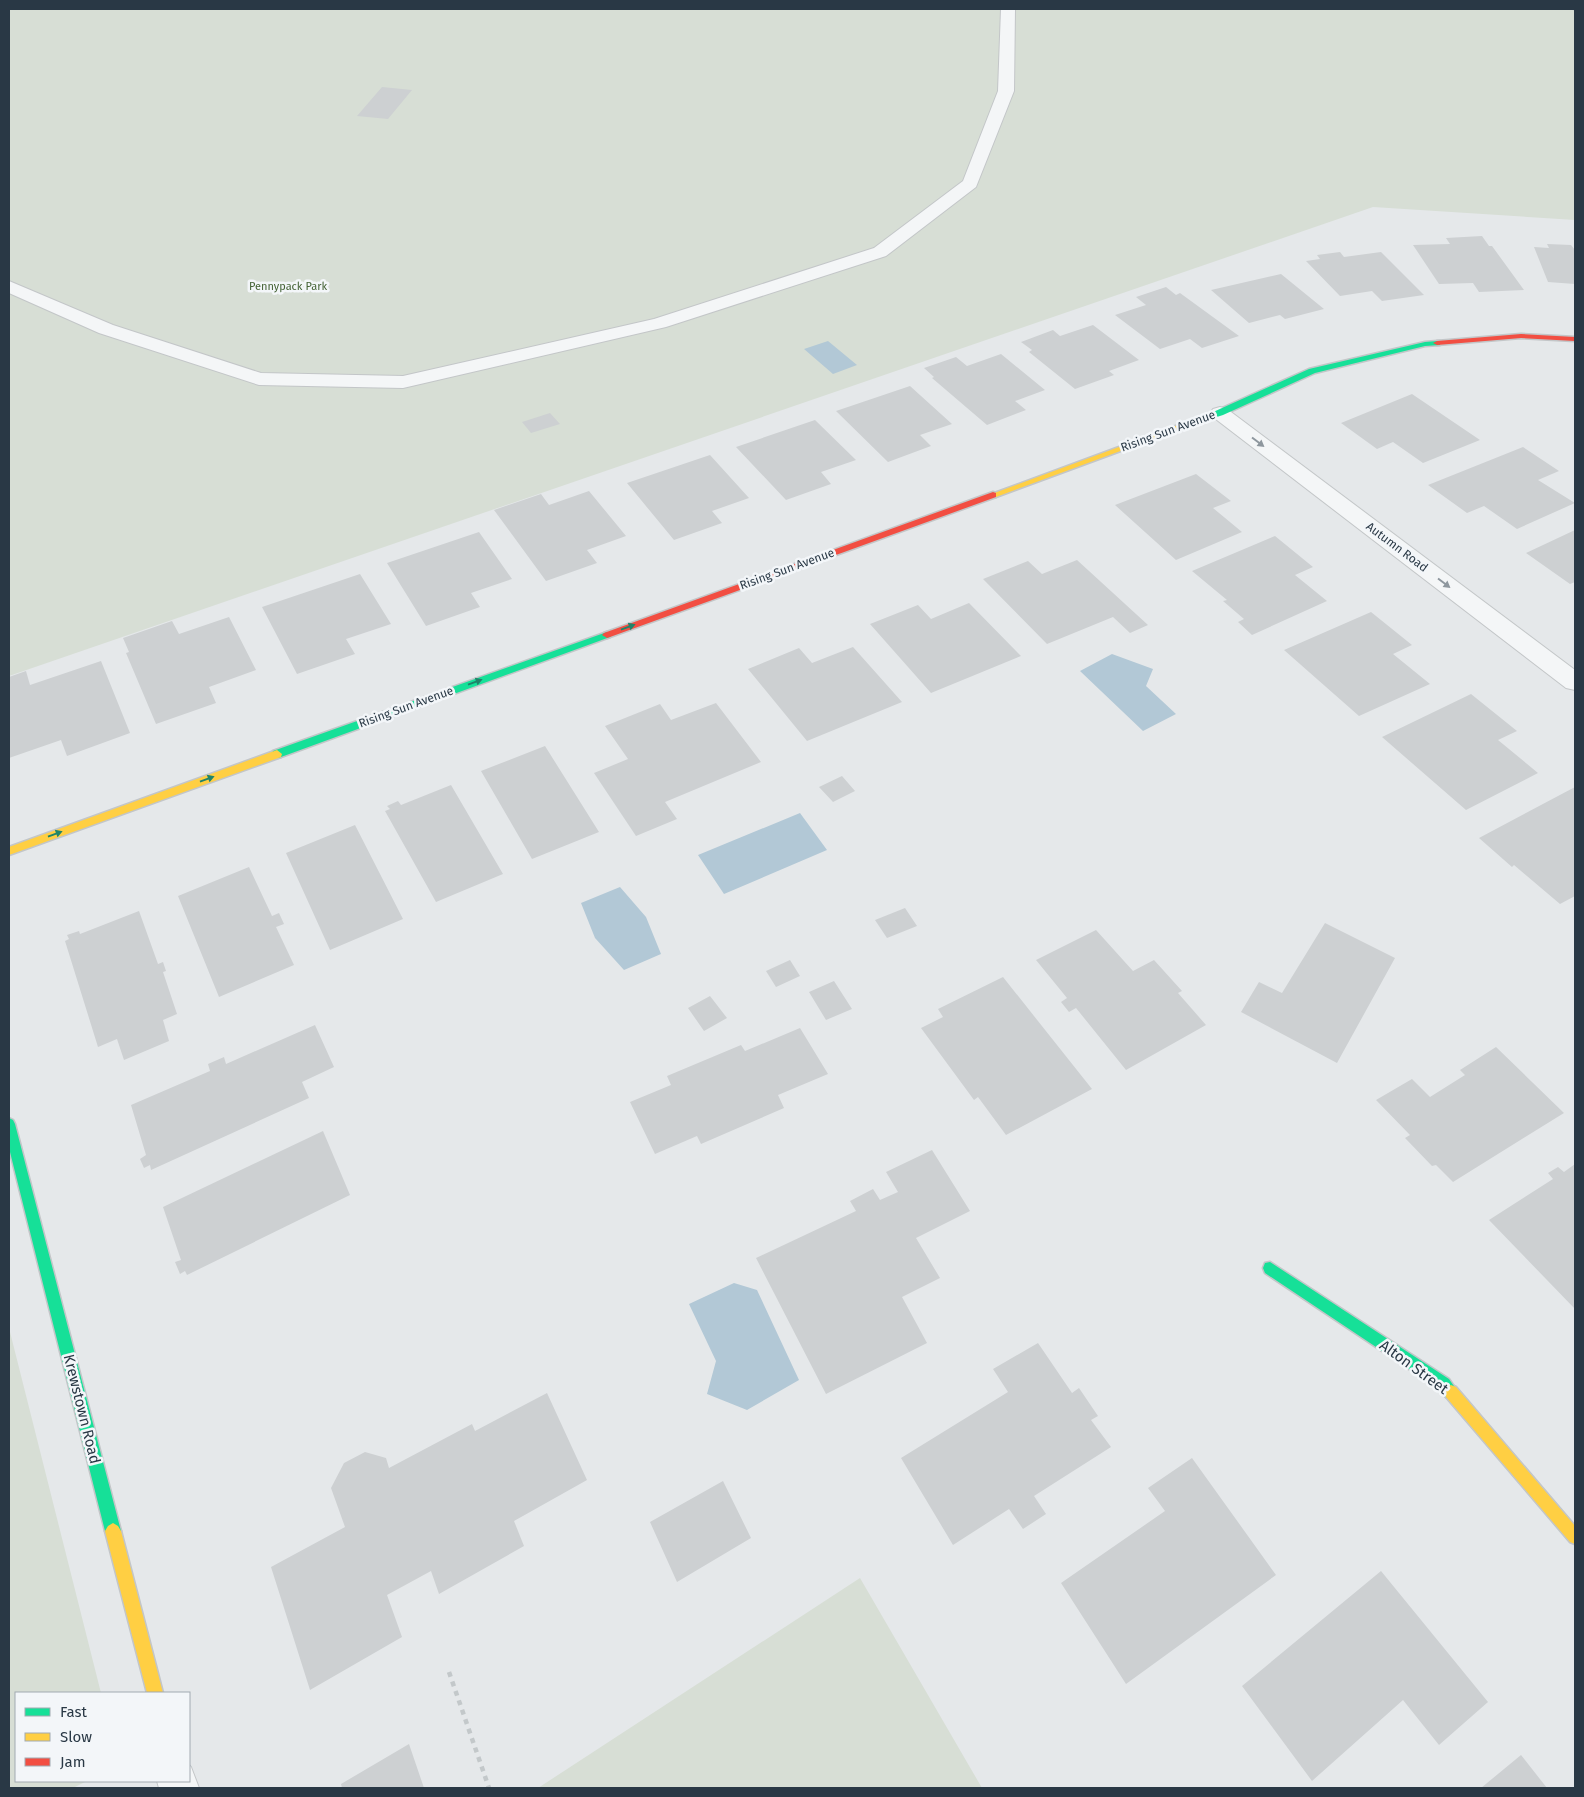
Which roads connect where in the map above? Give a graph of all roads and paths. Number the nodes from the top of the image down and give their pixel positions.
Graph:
1 (1008, 9) edge
2 (9, 286) edge
3 (1575, 339) edge
4 (1220, 412) junction
5 (1575, 682) edge
6 (9, 851) edge
7 (9, 1124) edge
8 (1270, 1268) dead end
9 (1575, 1537) edge
10 (449, 1672) dead end
11 (155, 1692) edge
12 (489, 1788) edge

1 - 2 street
3 - 4 street, Rising Sun Avenue
4 -> 5 street, Autumn Road
6 -> 4 street, Rising Sun Avenue
7 - 11 street, Krewstown Road
8 - 9 street, Alton Street
10 - 12 path

